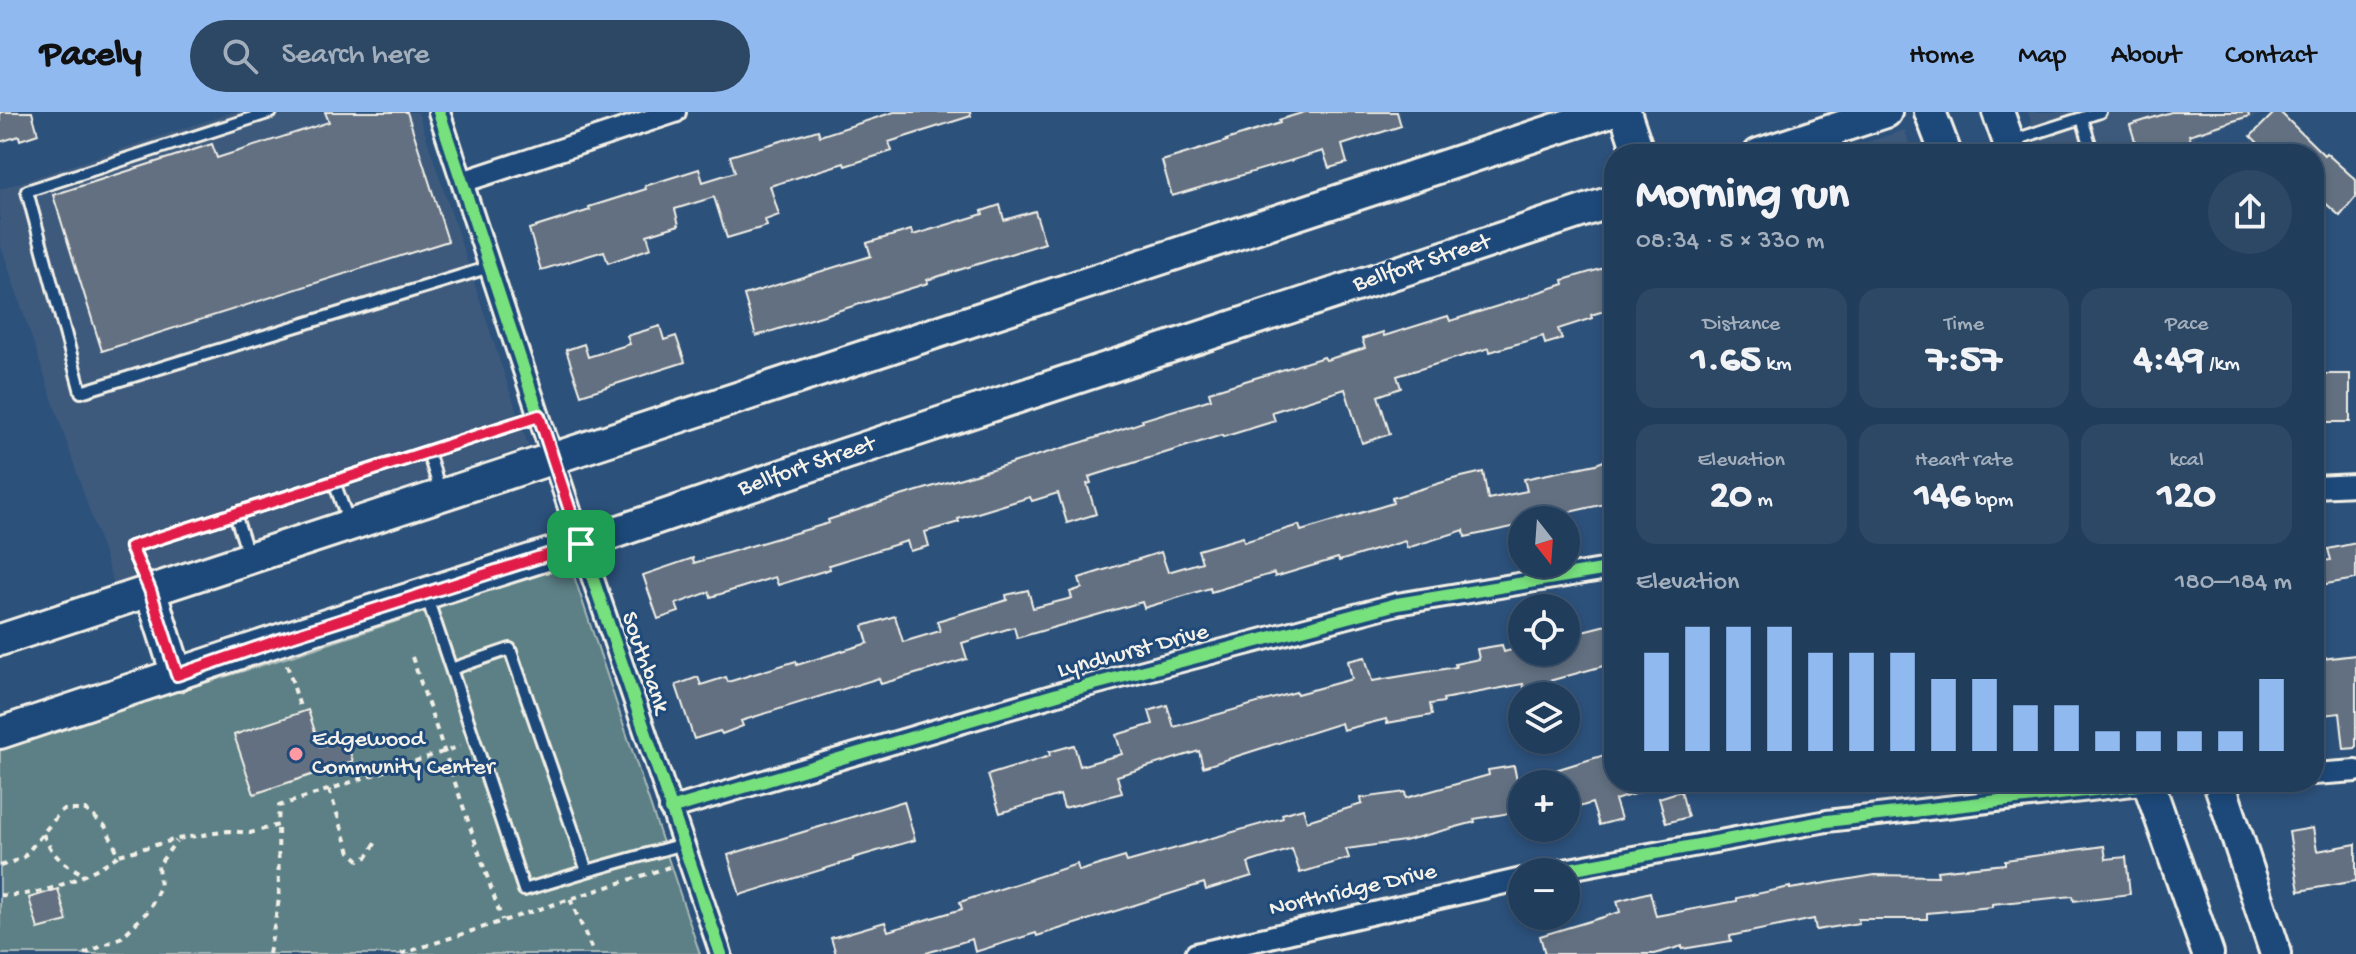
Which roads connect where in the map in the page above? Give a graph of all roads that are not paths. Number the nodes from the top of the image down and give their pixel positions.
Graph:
1 (271, 112) edge
2 (439, 112) edge
3 (675, 112) edge
4 (1608, 112) edge
5 (1625, 112) edge
6 (1886, 112) edge
7 (1930, 112) edge
8 (1998, 112) edge
9 (2100, 112) edge
10 (2082, 118) junction
11 (1837, 142) edge
12 (1636, 144) edge
13 (1942, 144) edge
14 (2009, 144) edge
15 (2020, 144) edge
16 (2090, 144) edge
17 (462, 182) junction
18 (1604, 204) edge
19 (490, 267) junction
20 (539, 416) junction
21 (428, 452) junction
22 (553, 458) junction
23 (334, 482) junction
24 (2356, 485) edge
25 (2324, 487) edge
26 (442, 495) junction
27 (235, 514) junction
28 (350, 525) junction
29 (581, 544) junction
30 (249, 558) junction
31 (1604, 570) edge
32 (150, 590) junction
33 (425, 593) junction
34 (0, 640) edge
35 (451, 669) junction
36 (177, 675) junction
37 (0, 733) edge
38 (2356, 771) edge
39 (2324, 773) edge
40 (2066, 792) edge
41 (2151, 792) edge
42 (2222, 792) edge
43 (670, 809) junction
44 (686, 852) junction
45 (1580, 867) edge
46 (587, 871) junction
47 (1508, 882) edge
48 (721, 954) edge
49 (1196, 954) edge
50 (2208, 954) edge
51 (2276, 954) edge

1 - 19 lane
2 - 17 street, Southbank
3 - 17 street
4 - 22 main road
5 - 12 main road
6 - 11 main road
7 - 13 main road
8 - 14 main road
9 - 10 lane
10 - 15 lane
10 - 16 lane
17 - 19 street, Southbank
18 - 29 main road, Bellfort Street
19 - 20 street, Southbank
20 - 21 lane
20 - 22 street, Southbank
21 - 23 lane
21 - 26 lane
22 - 26 main road
22 - 29 street, Southbank
23 - 27 lane
23 - 28 lane
24 - 25 street
26 - 28 main road
27 - 30 lane
27 - 32 lane
28 - 30 main road
29 - 33 main road, Bellfort Street
29 - 43 street, Southbank
30 - 32 main road
31 - 43 street, Lyndhurst Drive
32 - 34 main road
32 - 36 main road
33 - 35 lane
33 - 36 main road, Bellfort Street
35 - 46 lane
35 - 46 lane
36 - 37 main road, Bellfort Street
38 - 39 street
40 - 45 street
41 - 50 main road
42 - 51 main road
43 - 44 street, Southbank
44 - 46 lane
44 - 48 street, Southbank
47 - 49 street, Northridge Drive

